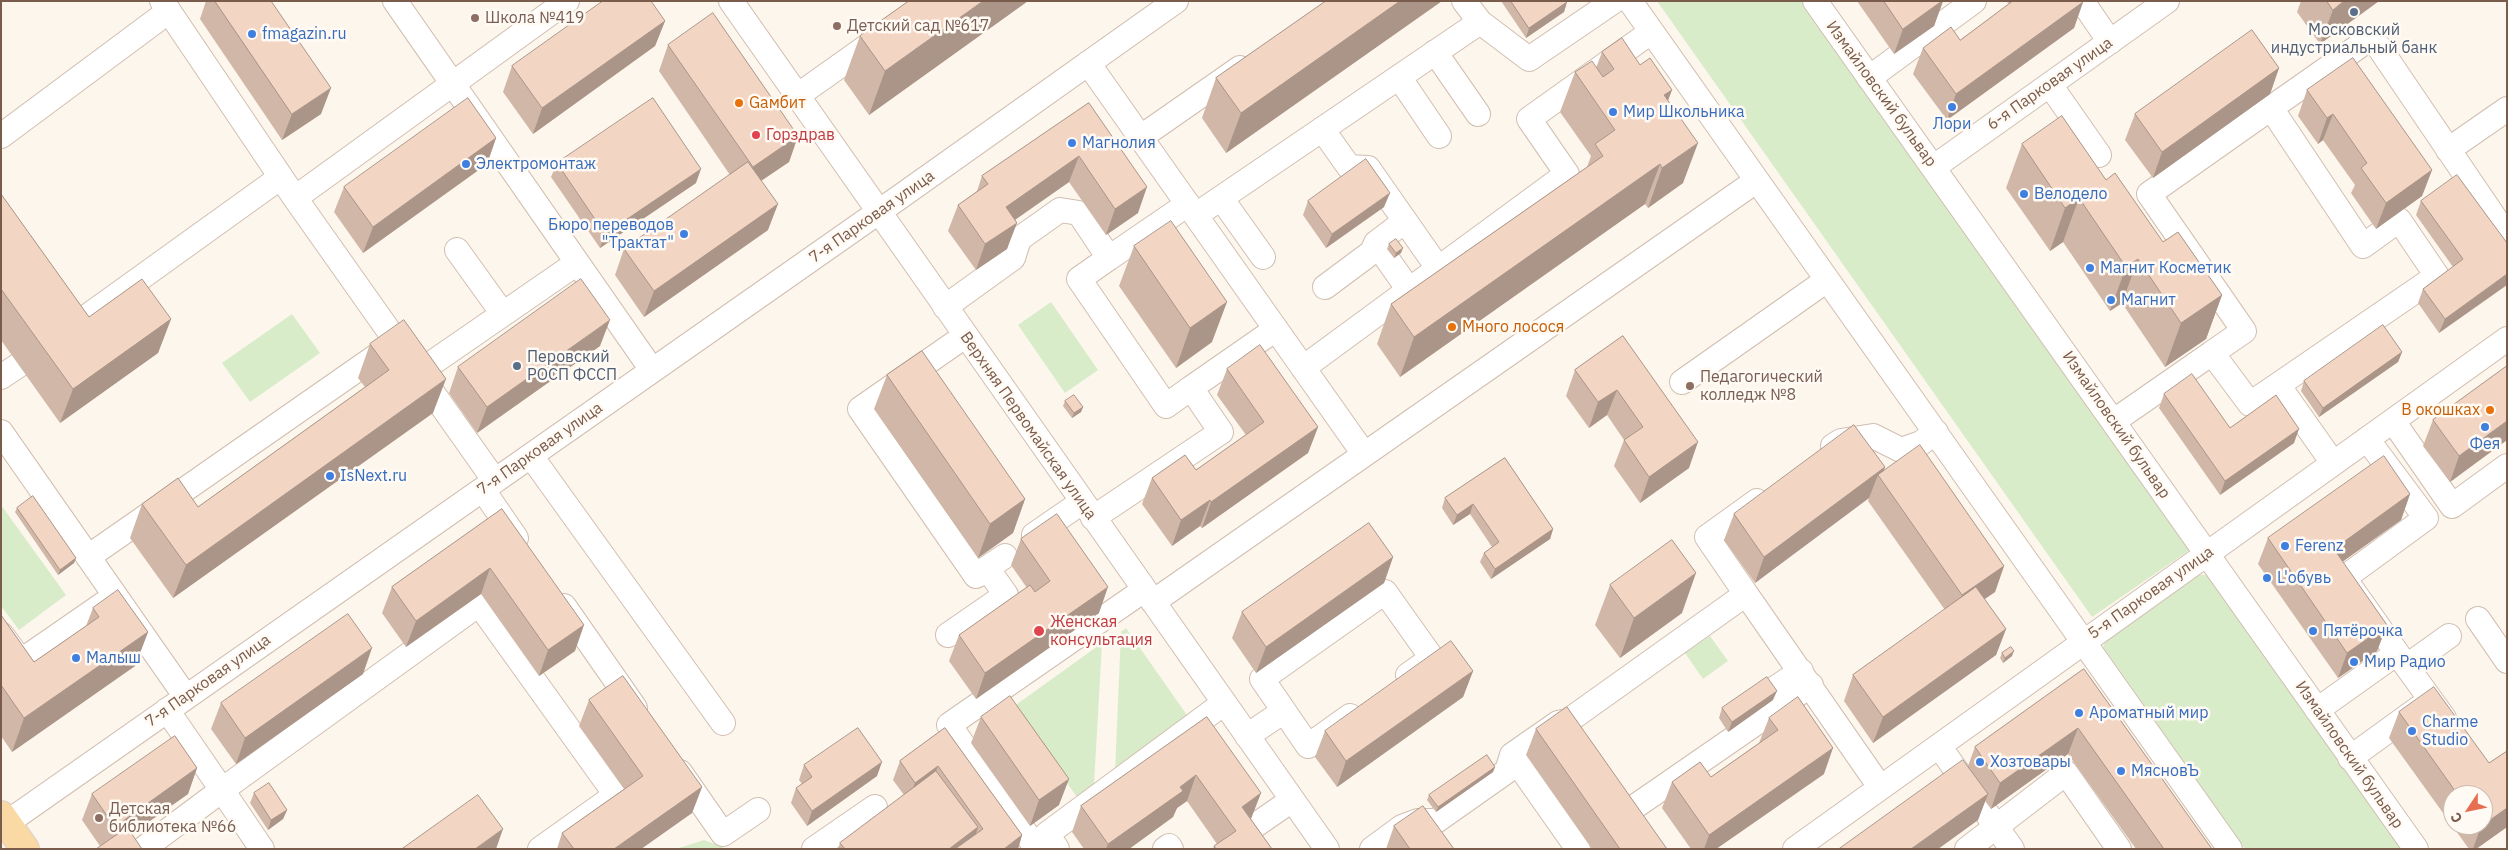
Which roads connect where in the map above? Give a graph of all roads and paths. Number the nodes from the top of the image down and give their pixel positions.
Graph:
1 (395, 1) edge
2 (567, 1) edge
3 (731, 1) edge
4 (931, 1) edge
5 (1176, 1) edge
6 (1464, 1) edge
7 (1614, 1) edge
8 (1630, 1) edge
9 (1815, 1) edge
10 (1974, 1) edge
11 (2082, 1) edge
12 (2168, 1) edge
13 (165, 6) edge
14 (1480, 22) junction
15 (1651, 32) junction
16 (2110, 42) junction
17 (1435, 52) junction
18 (1254, 58) edge
19 (1088, 63) junction
20 (1399, 77) junction
21 (1869, 78) junction
22 (453, 84) junction
23 (2050, 85) junction
24 (797, 96) junction
25 (2271, 108) junction
26 (2507, 109) edge
27 (1478, 114) dead end
28 (1322, 129) junction
29 (1, 136) edge
30 (1439, 136) dead end
31 (1140, 137) junction
32 (2448, 150) junction
33 (2099, 155) dead end
34 (1934, 167) junction
35 (281, 177) junction
36 (1756, 181) junction
37 (295, 198) junction
38 (1222, 198) junction
39 (1192, 210) junction
40 (878, 213) junction
41 (1405, 221) junction
42 (2507, 236) edge
43 (1376, 243) junction
44 (457, 250) dead end
45 (1262, 257) dead end
46 (1109, 258) junction
47 (578, 263) junction
48 (1438, 268) junction
49 (1827, 280) junction
50 (1325, 287) dead end
51 (1409, 290) junction
52 (945, 307) junction
53 (503, 314) junction
54 (1276, 329) junction
55 (64, 333) edge
56 (964, 336) junction
57 (2507, 339) edge
58 (397, 342) junction
59 (2212, 353) junction
60 (1303, 368) junction
61 (652, 370) junction
62 (419, 372) junction
63 (1682, 382) dead end
64 (2278, 385) junction
65 (1191, 388) junction
66 (2114, 421) junction
67 (2393, 421) junction
68 (1936, 432) junction
69 (2, 437) edge
70 (2367, 439) junction
71 (1364, 454) junction
72 (531, 456) junction
73 (1817, 458) edge
74 (2333, 463) junction
75 (2507, 466) edge
76 (489, 485) junction
77 (1778, 486) edge
78 (1087, 510) junction
79 (2207, 554) junction
80 (1004, 556) junction
81 (88, 557) junction
82 (530, 558) edge
83 (553, 591) edge
84 (1746, 594) junction
85 (115, 596) junction
86 (1148, 596) junction
87 (2478, 619) dead end
88 (1, 634) edge
89 (948, 635) dead end
90 (2449, 636) dead end
91 (2084, 641) junction
92 (2402, 659) junction
93 (2507, 661) edge
94 (1806, 678) junction
95 (1393, 686) edge
96 (1768, 693) edge
97 (186, 696) junction
98 (2431, 699) junction
99 (1370, 702) edge
100 (1224, 703) junction
101 (167, 710) junction
102 (2317, 710) junction
103 (1284, 711) junction
104 (723, 723) dead end
105 (650, 729) edge
106 (1247, 736) junction
107 (2458, 737) edge
108 (1939, 746) junction
109 (667, 753) edge
110 (1512, 755) junction
111 (2350, 758) junction
112 (1880, 787) junction
113 (222, 790) junction
114 (1292, 800) junction
115 (875, 807) dead end
116 (758, 810) dead end
117 (1630, 810) edge
118 (1418, 821) junction
119 (3, 822) edge
120 (1996, 827) junction
121 (1237, 838) edge
122 (1432, 842) edge
123 (1046, 845) edge
124 (25, 849) edge
125 (142, 849) edge
126 (262, 849) edge
127 (540, 849) edge
128 (814, 849) edge
129 (1165, 849) edge
130 (1171, 849) edge
131 (1327, 849) edge
132 (1372, 849) edge
133 (1578, 849) edge
134 (1795, 849) edge
135 (1967, 849) edge
136 (2012, 849) edge
137 (2119, 849) edge
138 (2230, 849) edge
139 (2416, 849) edge

1 - 22 street
2 - 22 street
3 - 24 street, Верхняя Первомайская улица
4 - 24 street
5 - 19 street, 7-я Парковая улица
6 - 14 street
7 - 14 street
8 - 15 street
9 - 21 street, Измайловский бульвар
10 - 21 street
11 - 16 street
12 - 16 street, 6-я Парковая улица
13 - 29 street
13 - 35 street
14 - 17 street
15 - 36 street
15 - 48 street
16 - 23 street, 6-я Парковая улица
17 - 20 street
17 - 27 street
18 - 31 street
19 - 31 street
19 - 40 street, 7-я Парковая улица
20 - 28 street
20 - 30 street
21 - 34 street, Измайловский бульвар
22 - 37 street
22 - 47 street
23 - 33 street
23 - 34 street, 6-я Парковая улица
24 - 40 street, Верхняя Первомайская улица
25 - 32 street
25 - 59 street
25 - 64 street
26 - 32 street
28 - 38 street
28 - 41 street
31 - 39 street
32 - 42 street
34 - 66 street, Измайловский бульвар
35 - 37 street
35 - 55 street
36 - 49 street
36 - 71 street
37 - 58 street
38 - 39 street
38 - 45 street
39 - 46 street
39 - 54 street
40 - 52 street, Верхняя Первомайская улица
40 - 61 street, 7-я Парковая улица
41 - 43 street
41 - 48 street
43 - 50 street
43 - 51 street
44 - 53 street
46 - 52 street
46 - 65 street
47 - 53 street
47 - 61 street
48 - 51 street
49 - 63 street
49 - 68 street
51 - 60 street
52 - 56 street, Верхняя Первомайская улица
53 - 62 street
54 - 60 street
54 - 65 street
56 - 78 street, Верхняя Первомайская улица
56 - 80 street
57 - 67 street, 5-я Парковая улица
58 - 62 street
58 - 81 street
59 - 64 street
59 - 66 street
60 - 71 street
61 - 72 street, 7-я Парковая улица
62 - 76 street
64 - 74 street
65 - 78 street
66 - 79 street, Измайловский бульвар
67 - 70 street, 5-я Парковая улица
67 - 75 street
68 - 73 street
68 - 91 street
69 - 81 street
70 - 74 street, 5-я Парковая улица
70 - 92 street
71 - 86 street
72 - 76 street, 7-я Парковая улица
72 - 104 street
74 - 79 street, 5-я Парковая улица
76 - 82 street
76 - 97 street, 7-я Парковая улица
77 - 84 street
78 - 80 street
78 - 86 street, Верхняя Первомайская улица
79 - 91 street, 5-я Парковая улица
79 - 102 street, Измайловский бульвар
80 - 89 street
81 - 85 street
83 - 105 street
84 - 94 street
84 - 110 street
85 - 88 street
85 - 97 street
86 - 100 street, Верхняя Первомайская улица
86 - 123 street
87 - 93 street
90 - 92 street
91 - 108 street, 5-я Парковая улица
91 - 138 street
92 - 98 street
92 - 102 street
94 - 96 street
94 - 112 street
94 - 117 street
95 - 103 street
97 - 101 street, 7-я Парковая улица
98 - 107 street
98 - 111 street
99 - 103 street
100 - 106 street, Верхняя Первомайская улица
100 - 123 street
101 - 113 street
101 - 119 street, 7-я Парковая улица
102 - 111 street, Измайловский бульвар
103 - 106 street
106 - 114 street, Верхняя Первомайская улица
108 - 112 street, 5-я Парковая улица
108 - 120 street
109 - 116 street
110 - 118 street
110 - 133 street
111 - 139 street, Измайловский бульвар
112 - 134 street, 5-я Парковая улица
113 - 125 street
113 - 126 street
113 - 127 street
114 - 121 street
114 - 131 street, Верхняя Первомайская улица
115 - 128 street
118 - 122 street
118 - 132 street
119 - 124 main road
120 - 135 street
120 - 136 street
120 - 137 street
129 - 130 street

